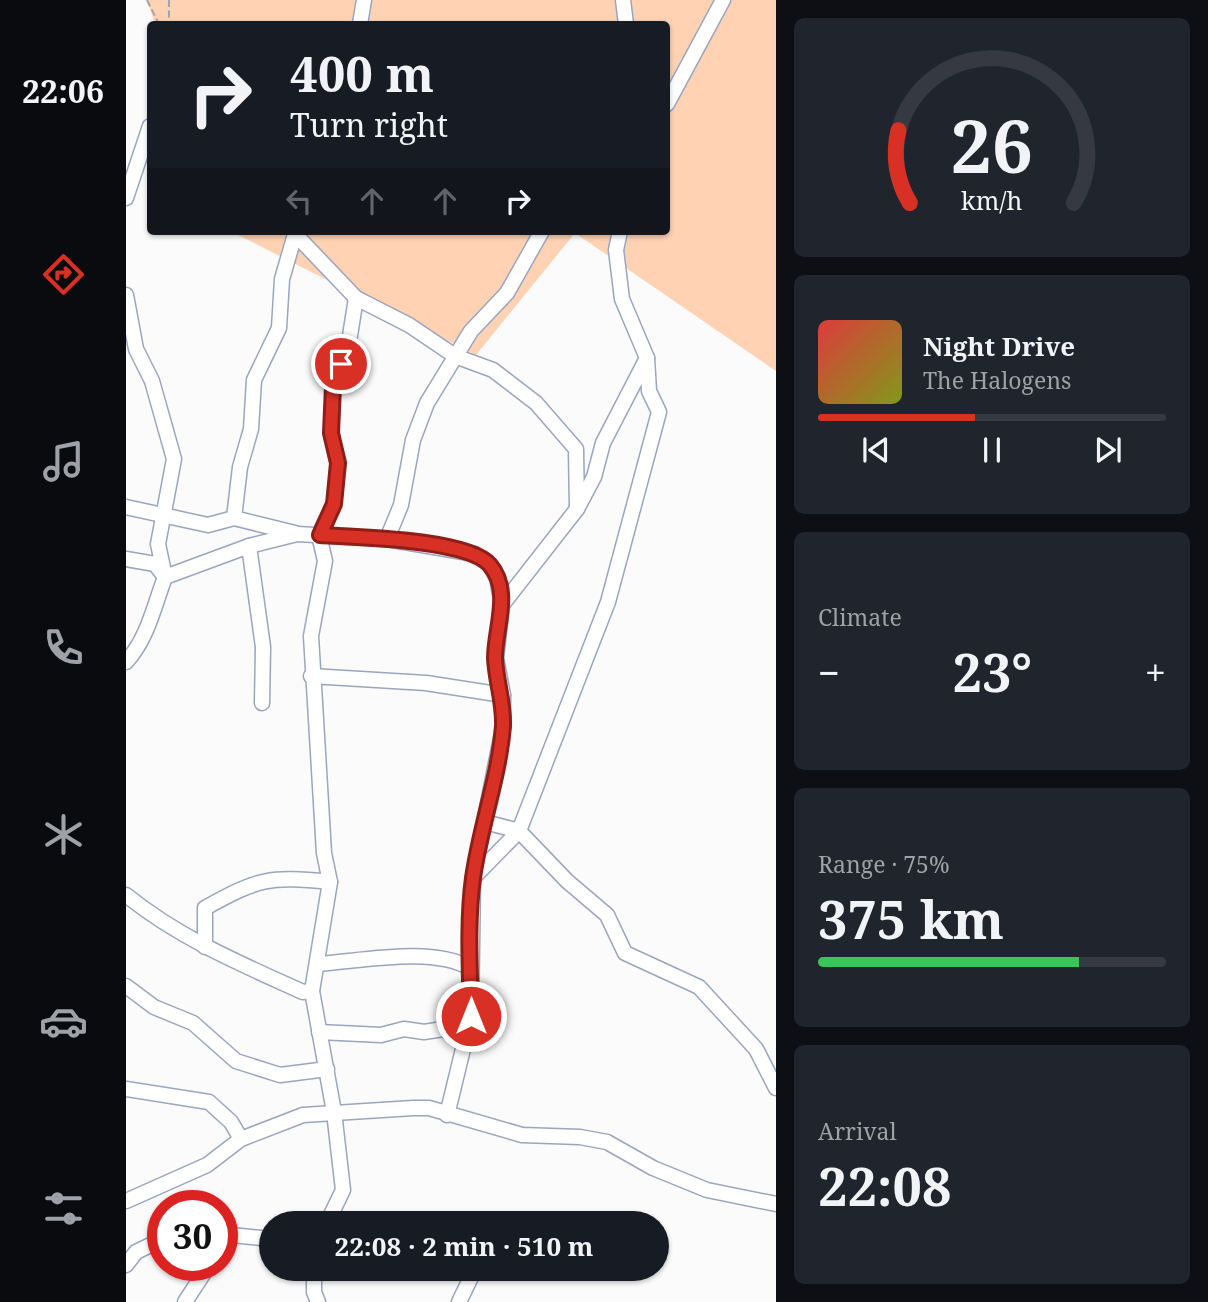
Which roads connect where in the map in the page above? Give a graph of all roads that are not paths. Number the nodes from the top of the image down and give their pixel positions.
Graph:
1 (364, 0) edge
2 (623, 0) edge
3 (723, 0) edge
4 (360, 21) edge
5 (626, 21) edge
6 (670, 98) edge
7 (147, 136) edge
8 (126, 198) edge
9 (295, 235) edge
10 (299, 235) edge
11 (540, 235) edge
12 (619, 235) edge
13 (126, 295) edge
14 (356, 298) junction
15 (455, 356) junction
16 (647, 358) junction
17 (126, 507) edge
18 (578, 509) junction
19 (163, 515) junction
20 (234, 518) junction
21 (297, 534) junction
22 (320, 535) junction
23 (387, 538) junction
24 (249, 547) junction
25 (126, 559) edge
26 (165, 577) junction
27 (502, 605) junction
28 (126, 662) edge
29 (311, 676) junction
30 (503, 695) junction
31 (262, 703) dead end
32 (485, 822) junction
33 (519, 831) junction
34 (473, 878) junction
35 (330, 882) junction
36 (126, 895) edge
37 (205, 947) junction
38 (318, 964) junction
39 (470, 968) junction
40 (126, 986) edge
41 (312, 991) junction
42 (319, 1032) junction
43 (466, 1040) junction
44 (327, 1069) junction
45 (776, 1088) edge
46 (126, 1089) edge
47 (334, 1112) junction
48 (447, 1115) junction
49 (242, 1139) junction
50 (126, 1201) edge
51 (776, 1204) edge
52 (333, 1211) edge
53 (238, 1238) edge
54 (259, 1238) edge
55 (147, 1247) edge
56 (126, 1265) edge
57 (199, 1281) edge
58 (314, 1281) edge
59 (469, 1281) edge
60 (185, 1302) edge
61 (318, 1302) edge
62 (459, 1302) edge

1 - 4 street
2 - 5 street
3 - 6 street
7 - 8 street
9 - 20 street
10 - 14 street
11 - 15 street
12 - 16 street
13 - 19 street
14 - 15 street
14 - 22 street
15 - 18 street
15 - 23 street
16 - 18 street
16 - 33 street
17 - 19 street
18 - 27 street
19 - 20 street
19 - 26 street
20 - 21 street
21 - 22 street
21 - 24 street
22 - 23 street
22 - 29 street
23 - 27 street
24 - 26 street
24 - 31 street
25 - 26 street
26 - 28 street
27 - 30 street
29 - 30 street
29 - 35 street
30 - 32 street
32 - 33 street
32 - 34 street
33 - 34 street
33 - 45 street
34 - 39 street
35 - 37 street
35 - 38 street
36 - 37 street
37 - 41 street
38 - 39 street
38 - 41 street
39 - 43 street
40 - 44 street
41 - 42 street
42 - 43 street
42 - 44 street
43 - 48 street
44 - 47 street
46 - 49 street
47 - 48 street
47 - 49 street
47 - 52 street
48 - 51 street
49 - 50 street
53 - 54 street
55 - 56 street
57 - 60 street
58 - 61 street
59 - 62 street

